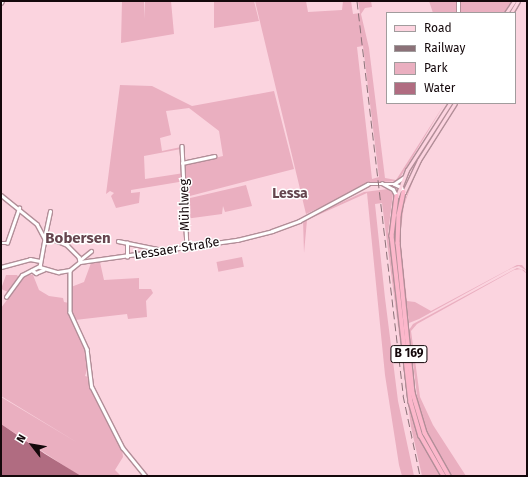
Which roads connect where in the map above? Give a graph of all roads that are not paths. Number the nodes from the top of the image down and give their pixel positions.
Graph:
1 (458, 1) edge
2 (514, 1) edge
3 (518, 1) edge
4 (458, 12) edge
5 (507, 12) edge
6 (512, 12) edge
7 (449, 104) edge
8 (454, 104) edge
9 (182, 146) dead end
10 (214, 156) dead end
11 (182, 163) junction
12 (403, 178) junction
13 (381, 183) junction
14 (394, 184) junction
15 (400, 186) junction
16 (404, 192) junction
17 (1, 195) edge
18 (397, 196) junction
19 (19, 208) junction
20 (50, 212) dead end
21 (45, 236) junction
22 (118, 241) dead end
23 (1, 243) edge
24 (127, 243) junction
25 (187, 247) junction
26 (92, 251) dead end
27 (159, 252) junction
28 (127, 256) junction
29 (40, 261) junction
30 (80, 261) junction
31 (1, 267) edge
32 (41, 268) junction
33 (32, 270) junction
34 (70, 270) junction
35 (6, 297) dead end
36 (146, 476) edge
37 (444, 476) edge
38 (448, 476) edge

1 - 4 street
2 - 5 main road
3 - 6 main road
7 - 12 main road, B 169
8 - 16 main road, B 169
9 - 11 street, Mühlweg
10 - 11 street, Mühlweg
11 - 25 street, Mühlweg
12 - 14 street
12 - 15 main road, B 169
13 - 14 street, Lessaer Straße
13 - 18 street
13 - 25 street, Lessaer Straße
14 - 15 street, Lessaer Straße
15 - 16 street
15 - 18 main road, B 169
16 - 38 highway, B 169
17 - 19 street
18 - 37 highway, B 169
19 - 21 street
19 - 23 street
20 - 21 street
21 - 29 street
21 - 30 street
22 - 24 street
24 - 27 street
24 - 28 street
25 - 27 street, Lessaer Straße
26 - 30 street
27 - 28 street, Lessaer Straße
28 - 30 street, Lessaer Straße
29 - 31 street
29 - 32 street
30 - 34 street
32 - 33 street
32 - 33 street
32 - 34 street
33 - 35 street
34 - 36 street

